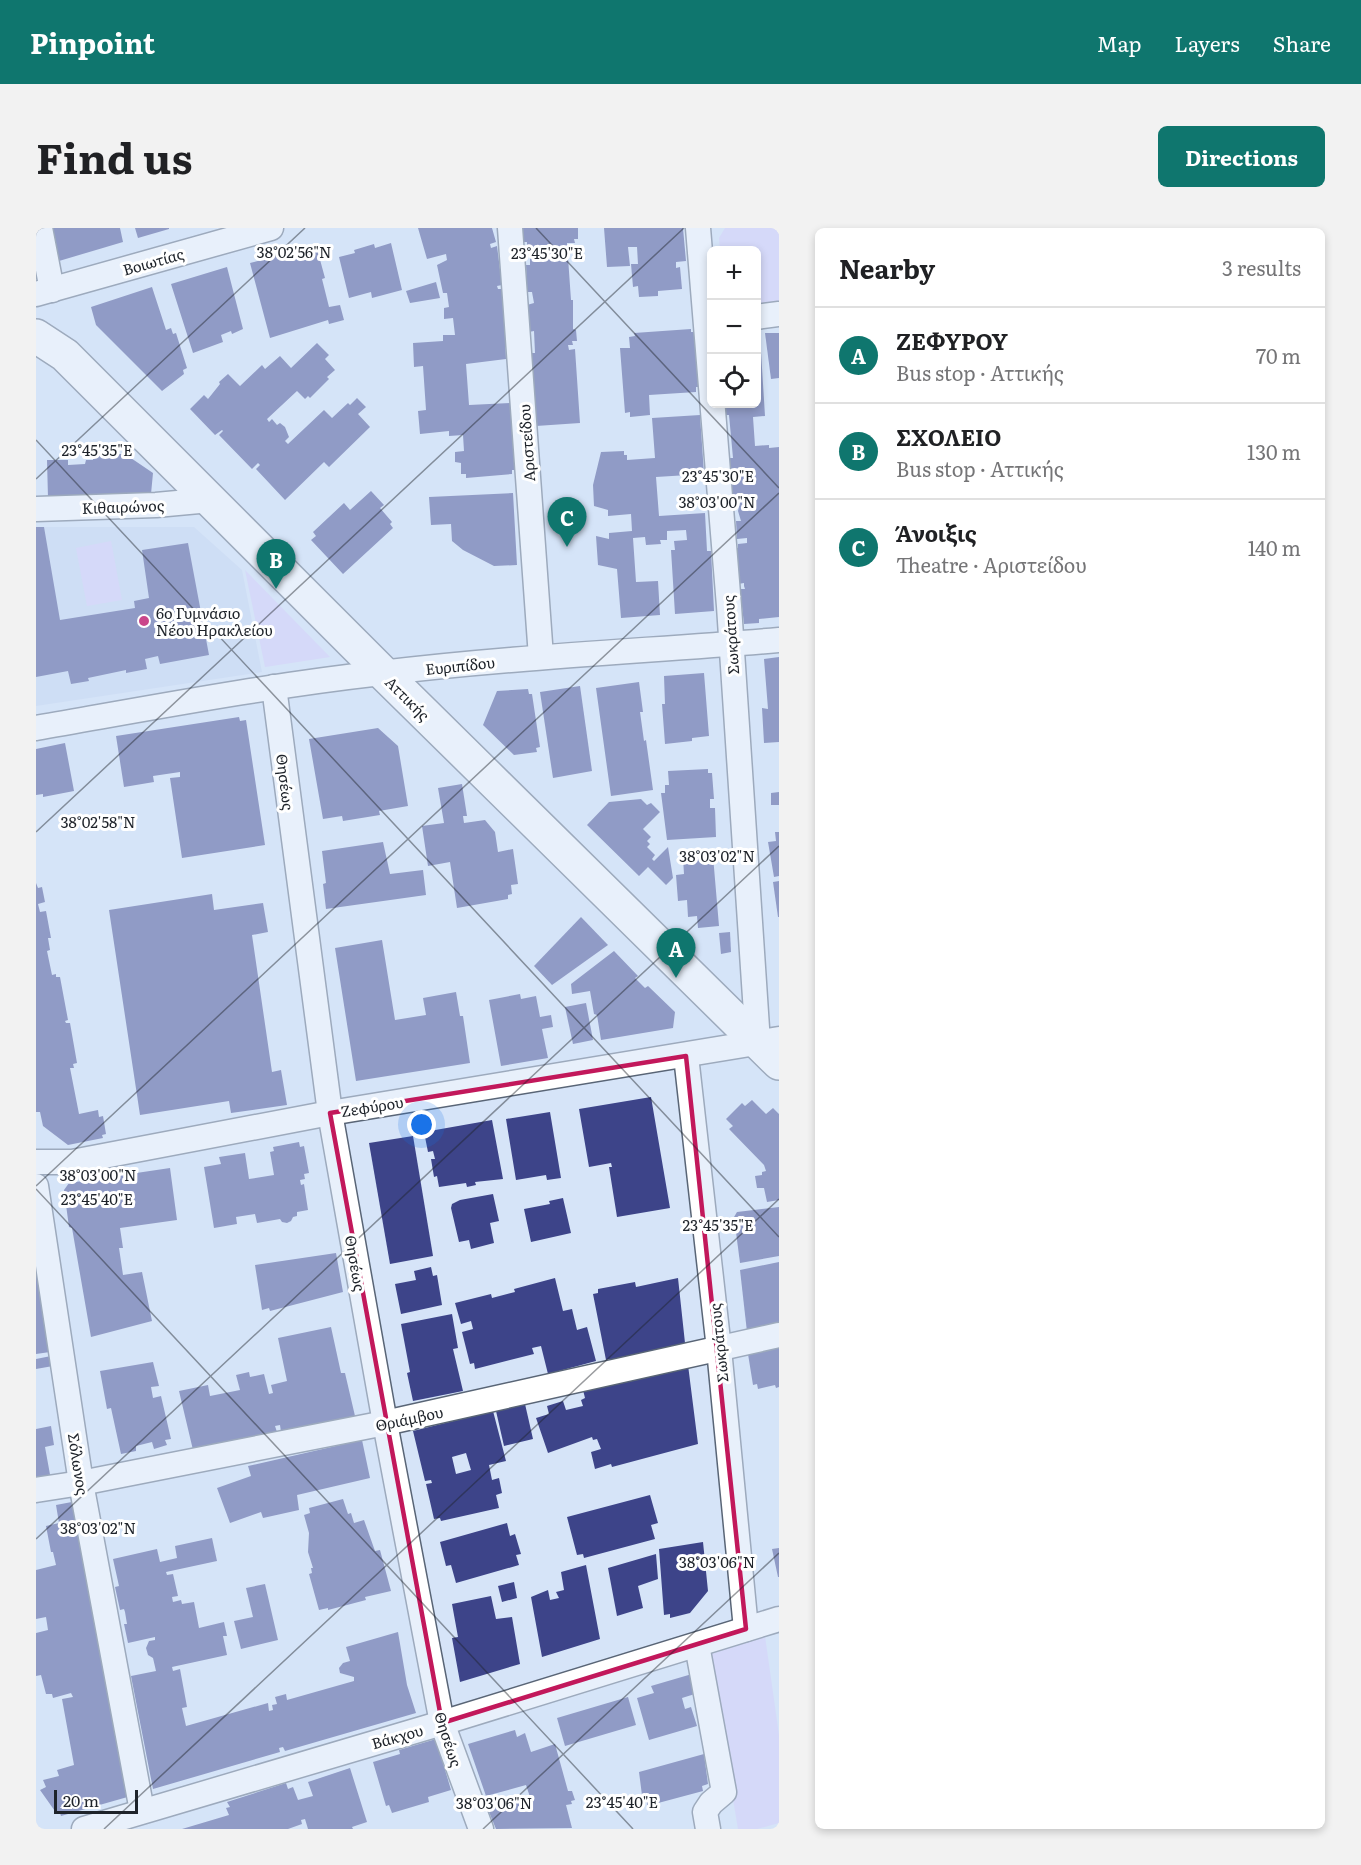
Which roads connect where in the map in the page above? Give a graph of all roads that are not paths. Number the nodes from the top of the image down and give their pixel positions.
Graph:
1 (40, 228) edge
2 (271, 228) edge
3 (510, 228) edge
4 (698, 228) edge
5 (44, 292) edge
6 (707, 312) edge
7 (779, 315) edge
8 (761, 316) edge
9 (36, 336) edge
10 (710, 354) edge
11 (210, 500) junction
12 (36, 509) edge
13 (779, 640) edge
14 (731, 644) junction
15 (541, 657) junction
16 (382, 672) junction
17 (274, 687) junction
18 (36, 728) edge
19 (772, 1048) edge
20 (686, 1056) junction
21 (330, 1113) junction
22 (36, 1162) edge
23 (36, 1186) edge
24 (779, 1335) edge
25 (719, 1348) junction
26 (385, 1423) junction
27 (81, 1483) junction
28 (36, 1490) edge
29 (778, 1626) edge
30 (746, 1629) junction
31 (697, 1644) junction
32 (442, 1723) junction
33 (142, 1811) junction
34 (84, 1829) edge
35 (480, 1829) edge
36 (708, 1829) edge

1 - 5 street
2 - 5 street, Βοιωτίας
3 - 15 street, Αριστείδου
4 - 6 street, Σωκράτους
7 - 8 street
9 - 11 street, Αττικής
10 - 14 street, Σωκράτους
11 - 12 street, Κιθαιρώνος
11 - 16 street, Αττικής
13 - 14 street, Ευριπίδου
14 - 15 street, Ευριπίδου
14 - 19 street, Σωκράτους
15 - 16 street, Ευριπίδου
16 - 17 street, Ευριπίδου
16 - 19 street, Αττικής
17 - 18 street, Ευριπίδου
17 - 21 street, Θησέως
19 - 20 street, Ζεφύρου
20 - 21 street, Ζεφύρου
20 - 25 street, Σωκράτους
21 - 22 street, Ζεφύρου
21 - 26 street, Θησέως
23 - 27 street, Σόλωνος
24 - 25 street, Θριάμβου
25 - 26 street, Θριάμβου
25 - 30 street, Σωκράτους
26 - 27 street, Θριάμβου
26 - 32 street, Θησέως
27 - 28 street, Θριάμβου
27 - 33 street, Σόλωνος
29 - 30 street, Βάκχου
30 - 31 street, Βάκχου
31 - 32 street, Βάκχου
31 - 36 street
32 - 33 street, Βάκχου
32 - 35 street, Θησέως
33 - 34 street, Βάκχου

